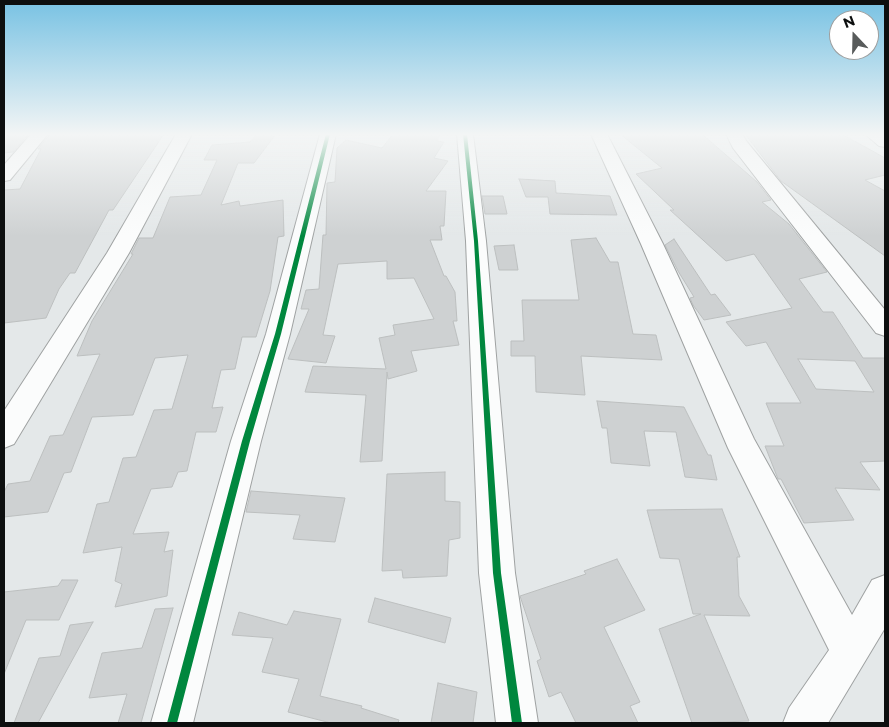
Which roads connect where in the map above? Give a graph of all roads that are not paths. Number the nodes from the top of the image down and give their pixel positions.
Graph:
1 (165, 168) edge
2 (320, 168) edge
3 (468, 168) edge
4 (615, 168) edge
5 (758, 168) edge
6 (885, 327) edge
7 (4, 435) edge
8 (885, 593) edge
9 (851, 652) junction
10 (172, 723) edge
11 (517, 723) edge
12 (804, 723) edge

1 - 7 street
2 - 10 street
3 - 11 street
4 - 9 street
5 - 6 street
8 - 9 street
9 - 12 street

